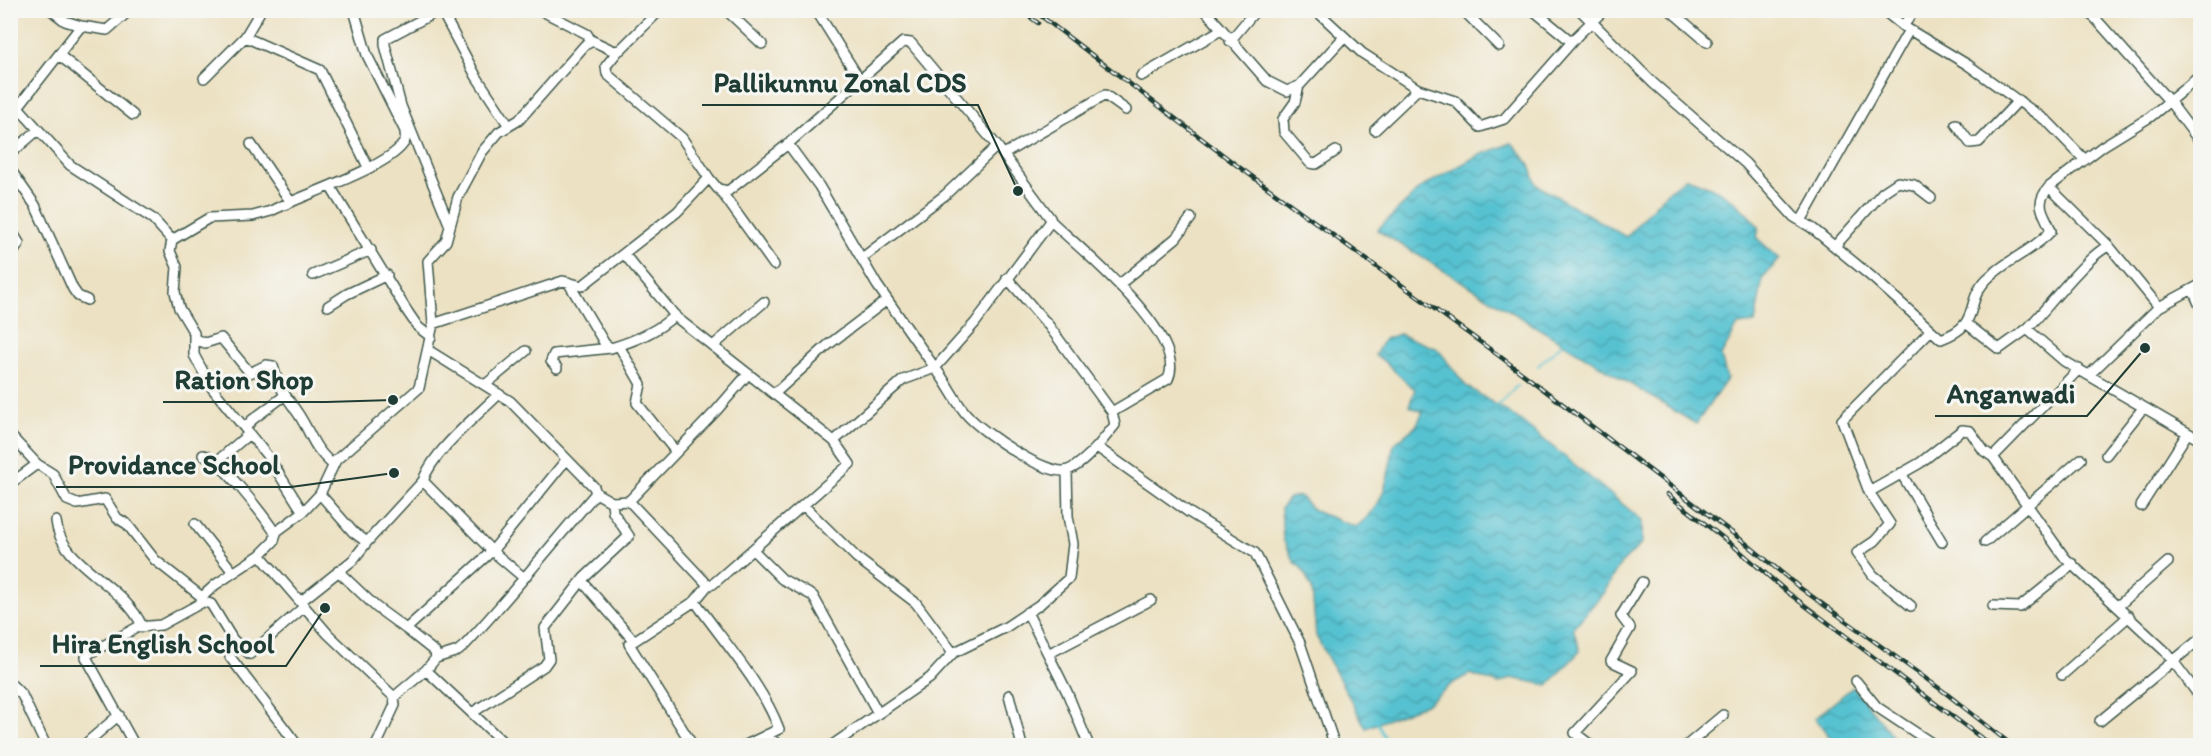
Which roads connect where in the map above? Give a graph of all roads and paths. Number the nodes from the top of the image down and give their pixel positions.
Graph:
1 (51, 10) edge
2 (130, 10) edge
3 (261, 10) edge
4 (354, 10) edge
5 (440, 10) edge
6 (540, 10) edge
7 (660, 10) edge
8 (726, 10) edge
9 (816, 10) edge
10 (1205, 10) edge
11 (1256, 10) edge
12 (1463, 10) edge
13 (1533, 10) edge
14 (1580, 10) edge
15 (1604, 10) edge
16 (1670, 10) edge
17 (1884, 10) edge
18 (1915, 10) edge
19 (2085, 10) edge
20 (1319, 12) edge
21 (1592, 22) junction
22 (81, 26) junction
23 (1906, 28) junction
24 (1221, 30) junction
25 (245, 37) junction
26 (1343, 38) junction
27 (591, 41) junction
28 (1230, 41) junction
29 (1572, 42) junction
30 (1707, 42) dead end
31 (762, 44) dead end
32 (1499, 46) dead end
33 (618, 51) junction
34 (59, 55) junction
35 (1141, 76) dead end
36 (2200, 76) edge
37 (204, 78) dead end
38 (860, 80) junction
39 (1299, 87) junction
40 (1418, 89) junction
41 (2019, 100) junction
42 (2170, 102) junction
43 (14, 110) edge
44 (1126, 110) dead end
45 (133, 115) dead end
46 (1956, 124) dead end
47 (509, 126) junction
48 (38, 130) junction
49 (1375, 130) dead end
50 (2200, 142) edge
51 (251, 144) dead end
52 (788, 144) junction
53 (1000, 150) junction
54 (1336, 151) dead end
55 (10, 154) edge
56 (2085, 160) junction
57 (368, 167) junction
58 (10, 169) edge
59 (709, 178) junction
60 (330, 186) junction
61 (2049, 187) junction
62 (720, 190) junction
63 (1931, 198) dead end
64 (290, 201) junction
65 (1191, 218) dead end
66 (1051, 221) junction
67 (1801, 221) junction
68 (450, 226) junction
69 (10, 228) edge
70 (172, 240) junction
71 (1835, 246) junction
72 (2109, 246) junction
73 (371, 250) junction
74 (624, 254) junction
75 (10, 258) edge
76 (862, 258) junction
77 (774, 265) dead end
78 (313, 275) dead end
79 (387, 275) junction
80 (1007, 279) junction
81 (568, 282) junction
82 (1120, 284) junction
83 (2197, 288) edge
84 (87, 300) dead end
85 (887, 300) junction
86 (764, 302) dead end
87 (328, 306) dead end
88 (2200, 306) edge
89 (2159, 307) junction
90 (675, 315) junction
91 (433, 324) junction
92 (1967, 324) junction
93 (2027, 329) junction
94 (1930, 331) junction
95 (431, 337) junction
96 (195, 339) junction
97 (712, 346) junction
98 (615, 347) junction
99 (428, 350) junction
100 (526, 351) dead end
101 (935, 368) junction
102 (557, 369) dead end
103 (2079, 369) junction
104 (748, 374) junction
105 (2089, 375) junction
106 (485, 385) junction
107 (499, 394) junction
108 (774, 394) junction
109 (284, 396) junction
110 (2143, 408) junction
111 (1112, 412) junction
112 (247, 431) junction
113 (2187, 434) junction
114 (10, 435) edge
115 (2200, 440) edge
116 (834, 441) junction
117 (1098, 447) junction
118 (676, 452) junction
119 (203, 455) dead end
120 (2106, 455) dead end
121 (1993, 457) junction
122 (2081, 459) dead end
123 (566, 460) junction
124 (216, 462) junction
125 (37, 464) junction
126 (333, 465) junction
127 (1067, 471) junction
128 (1901, 473) junction
129 (423, 481) junction
130 (10, 484) edge
131 (1869, 492) junction
132 (596, 493) junction
133 (320, 494) junction
134 (629, 501) junction
135 (612, 502) junction
136 (804, 506) junction
137 (2141, 506) dead end
138 (2028, 507) junction
139 (303, 512) junction
140 (56, 521) dead end
141 (195, 524) dead end
142 (276, 534) junction
143 (367, 542) junction
144 (1942, 542) dead end
145 (1985, 542) dead end
146 (753, 550) junction
147 (492, 551) junction
148 (260, 555) junction
149 (2168, 562) dead end
150 (2073, 564) junction
151 (233, 572) junction
152 (338, 572) junction
153 (523, 577) junction
154 (582, 581) junction
155 (1642, 582) dead end
156 (708, 585) junction
157 (201, 599) junction
158 (1151, 600) dead end
159 (695, 602) junction
160 (302, 604) junction
161 (1911, 606) dead end
162 (1993, 606) dead end
163 (2118, 606) junction
164 (1028, 612) junction
165 (2129, 616) junction
166 (142, 626) junction
167 (406, 629) junction
168 (2200, 639) edge
169 (634, 641) junction
170 (953, 653) junction
171 (1048, 654) junction
172 (230, 657) dead end
173 (436, 657) junction
174 (2174, 662) junction
175 (426, 670) junction
176 (2062, 675) dead end
177 (1856, 681) dead end
178 (12, 686) edge
179 (1009, 695) dead end
180 (394, 697) junction
181 (2200, 697) edge
182 (472, 713) junction
183 (878, 713) junction
184 (120, 715) junction
185 (1723, 715) dead end
186 (2100, 721) dead end
187 (766, 735) junction
188 (829, 745) edge
189 (46, 746) edge
190 (83, 746) edge
191 (135, 746) edge
192 (298, 746) edge
193 (376, 746) edge
194 (507, 746) edge
195 (693, 746) edge
196 (744, 746) edge
197 (780, 746) edge
198 (1022, 746) edge
199 (1089, 746) edge
200 (1335, 746) edge
201 (1592, 746) edge
202 (1686, 746) edge
203 (1936, 746) edge

1 - 22 street
2 - 22 street
3 - 25 street
4 - 57 street
5 - 47 street
5 - 68 street
6 - 27 street
7 - 33 street
8 - 31 street
9 - 38 street
10 - 24 street
11 - 28 street
12 - 32 street
13 - 29 street
14 - 21 street
15 - 21 street
16 - 30 street
17 - 23 street
18 - 23 street
19 - 42 street
20 - 26 street
21 - 29 street
21 - 67 street
22 - 34 street
23 - 41 street
23 - 67 street
24 - 28 street
24 - 35 street
25 - 37 street
25 - 57 street
26 - 39 street
26 - 40 street
27 - 33 street
27 - 47 street
28 - 39 street
29 - 40 street
33 - 59 street
34 - 43 street
34 - 45 street
36 - 42 street
38 - 52 street
38 - 53 street
39 - 54 street
40 - 49 street
41 - 46 street
41 - 56 street
42 - 50 street
42 - 56 street
43 - 48 street
44 - 53 street
47 - 68 street
48 - 55 street
48 - 70 street
51 - 64 street
52 - 62 street
52 - 76 street
53 - 66 street
53 - 76 street
56 - 61 street
57 - 60 street
58 - 84 street
59 - 62 street
59 - 74 street
60 - 64 street
60 - 73 street
61 - 72 street
61 - 92 street
62 - 77 street
63 - 71 street
64 - 70 street
65 - 82 street
66 - 80 street
66 - 82 street
67 - 71 street
68 - 91 street
69 - 75 street
70 - 96 street
71 - 94 street
72 - 89 street
72 - 93 street
73 - 78 street
73 - 79 street
74 - 81 street
74 - 90 street
76 - 85 street
79 - 87 street
79 - 95 street
80 - 101 street
80 - 111 street
81 - 91 street
81 - 98 street
82 - 111 street
83 - 88 street
83 - 89 street
85 - 101 street
85 - 108 street
86 - 97 street
89 - 105 street
90 - 97 street
90 - 98 street
91 - 95 street
92 - 93 street
92 - 94 street
93 - 103 street
94 - 131 street
95 - 99 street
96 - 109 street
96 - 112 street
97 - 104 street
98 - 102 street
98 - 118 street
99 - 106 street
99 - 126 street
100 - 106 street
101 - 116 street
101 - 127 street
103 - 105 street
103 - 121 street
104 - 108 street
104 - 118 street
105 - 110 street
106 - 107 street
107 - 123 street
107 - 129 street
108 - 116 street
109 - 112 street
109 - 126 street
110 - 113 street
110 - 120 street
111 - 117 street
112 - 124 street
112 - 139 street
113 - 115 street
113 - 137 street
114 - 125 street
116 - 136 street
117 - 127 street
117 - 200 street
118 - 134 street
119 - 124 street
121 - 128 street
121 - 138 street
122 - 138 street
123 - 132 street
123 - 147 street
124 - 142 street
125 - 130 street
125 - 157 street
126 - 133 street
127 - 164 street
128 - 131 street
128 - 144 street
129 - 143 street
129 - 147 street
131 - 161 street
132 - 135 street
132 - 153 street
133 - 139 street
133 - 143 street
134 - 135 street
134 - 156 street
135 - 154 street
136 - 146 street
136 - 170 street
138 - 145 street
138 - 150 street
139 - 142 street
140 - 166 street
141 - 151 street
142 - 148 street
143 - 152 street
146 - 156 street
146 - 183 street
147 - 153 street
147 - 167 street
148 - 151 street
148 - 160 street
149 - 163 street
150 - 162 street
150 - 163 street
151 - 157 street
152 - 160 street
152 - 167 street
153 - 173 street
154 - 169 street
154 - 182 street
155 - 201 street
156 - 159 street
157 - 160 street
157 - 166 street
158 - 171 street
159 - 169 street
159 - 187 street
160 - 180 street
163 - 165 street
164 - 170 street
164 - 171 street
165 - 174 street
165 - 176 street
166 - 184 street
167 - 173 street
168 - 174 street
169 - 195 street
170 - 183 street
171 - 199 street
172 - 192 street
173 - 175 street
174 - 181 street
174 - 186 street
175 - 180 street
175 - 182 street
177 - 203 street
178 - 189 street
179 - 198 street
180 - 193 street
182 - 194 street
183 - 188 street
184 - 190 street
184 - 191 street
185 - 202 street
187 - 196 street
187 - 197 street

